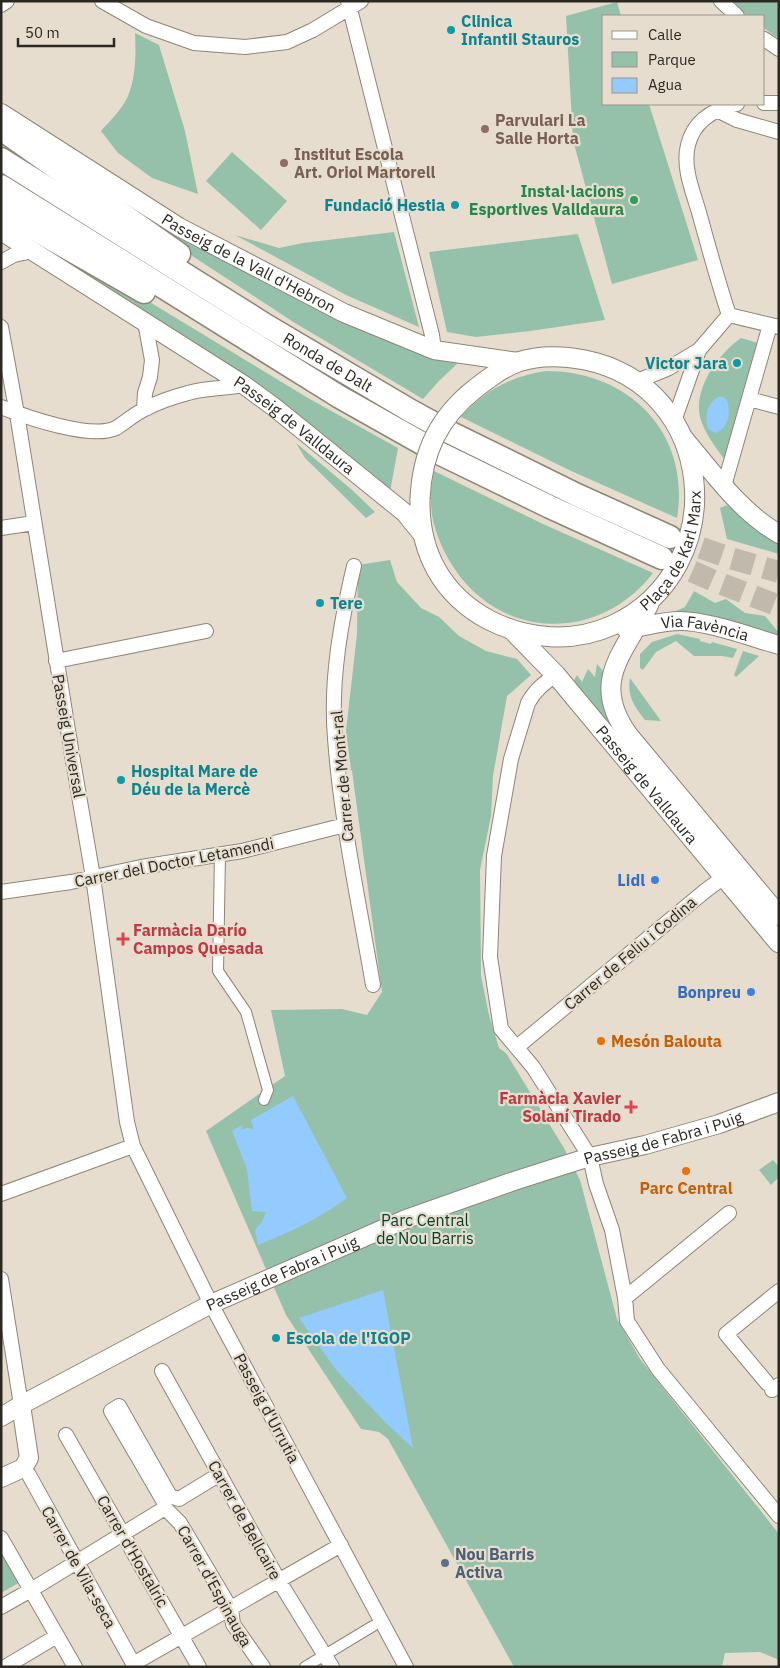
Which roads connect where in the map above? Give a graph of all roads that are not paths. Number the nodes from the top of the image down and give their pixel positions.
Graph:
1 (7, 1) edge
2 (102, 1) edge
3 (721, 1) edge
4 (353, 4) edge
5 (1, 5) edge
6 (736, 15) edge
7 (765, 40) edge
8 (779, 49) edge
9 (765, 103) edge
10 (779, 103) edge
11 (734, 105) edge
12 (717, 110) junction
13 (1, 113) edge
14 (1, 129) edge
15 (779, 132) edge
16 (1, 159) edge
17 (1, 186) edge
18 (1, 210) edge
19 (1, 231) edge
20 (33, 251) junction
21 (1, 262) edge
22 (729, 314) junction
23 (144, 322) junction
24 (267, 326) junction
25 (774, 326) edge
26 (1, 327) edge
27 (239, 335) junction
28 (434, 350) junction
29 (699, 350) junction
30 (518, 362) junction
31 (635, 382) junction
32 (244, 385) junction
33 (749, 399) junction
34 (1, 408) edge
35 (779, 408) edge
36 (144, 409) junction
37 (17, 414) junction
38 (678, 429) junction
39 (724, 486) junction
40 (34, 523) junction
41 (1, 528) edge
42 (422, 534) junction
43 (779, 534) edge
44 (670, 536) tunnel mouth
45 (662, 558) tunnel mouth
46 (354, 566) dead end
47 (651, 601) junction
48 (638, 627) junction
49 (512, 630) junction
50 (206, 631) dead end
51 (600, 631) junction
52 (779, 645) edge
53 (56, 661) junction
54 (556, 675) junction
55 (345, 824) junction
56 (220, 854) junction
57 (93, 877) junction
58 (724, 877) junction
59 (749, 881) junction
60 (1, 892) edge
61 (779, 916) edge
62 (779, 943) edge
63 (373, 985) dead end
64 (517, 1047) junction
65 (264, 1100) dead end
66 (779, 1102) edge
67 (133, 1146) junction
68 (590, 1157) junction
69 (1, 1194) edge
70 (729, 1213) dead end
71 (1, 1279) edge
72 (779, 1291) edge
73 (625, 1298) junction
74 (211, 1304) junction
75 (162, 1371) dead end
76 (773, 1386) edge
77 (21, 1404) junction
78 (1, 1417) edge
79 (66, 1435) dead end
80 (23, 1468) junction
81 (220, 1474) junction
82 (1, 1478) edge
83 (166, 1502) junction
84 (779, 1516) edge
85 (124, 1534) junction
86 (1, 1538) edge
87 (341, 1545) junction
88 (76, 1563) junction
89 (279, 1581) junction
90 (32, 1590) junction
91 (1, 1607) edge
92 (231, 1609) junction
93 (373, 1626) dead end
94 (57, 1636) junction
95 (182, 1636) junction
96 (329, 1661) edge
97 (22, 1662) edge
98 (132, 1666) edge
99 (5, 1667) edge
100 (75, 1667) edge
101 (200, 1667) edge
102 (263, 1667) edge
103 (305, 1667) edge
104 (406, 1667) edge

1 - 5 street
2 - 4 street
3 - 6 street
4 - 28 street
7 - 8 street
9 - 10 street
11 - 12 street
12 - 15 street
12 - 22 street
13 - 28 street, Passeig de la Vall d'Hebron
14 - 24 highway
16 - 24 highway, Ronda de Dalt
17 - 27 highway, Ronda de Dalt
18 - 27 highway
19 - 20 street
20 - 21 street
20 - 23 street
22 - 25 street
22 - 29 street
23 - 32 street
23 - 36 street
24 - 44 highway, Ronda de Dalt
25 - 33 street
26 - 37 street, Passeig Universal
27 - 45 highway, Ronda de Dalt
28 - 30 street, Passeig de la Vall d'Hebron
29 - 31 street
29 - 38 street
30 - 31 main road, Plaça de Karl Marx
30 - 42 main road, Plaça de Karl Marx, bridge
31 - 38 main road, Plaça de Karl Marx
32 - 36 street, Passeig de Valldaura
32 - 42 street, Passeig de Valldaura
33 - 35 street
33 - 39 street
34 - 37 street, Passeig de Valldaura
36 - 37 street, Passeig de Valldaura
37 - 40 street, Passeig Universal
38 - 39 street
38 - 47 main road, Plaça de Karl Marx
39 - 43 street
40 - 41 street
40 - 53 street, Passeig Universal
42 - 49 main road, Plaça de Karl Marx
46 - 55 street, Carrer de Mont-ral
47 - 48 main road, Passeig de Valldaura
47 - 51 main road, Plaça de Karl Marx
48 - 51 street, Via Favència
48 - 52 street, Via Favència
48 - 59 main road, Passeig de Valldaura
49 - 51 main road, Plaça de Karl Marx
49 - 54 main road, Passeig de Valldaura
50 - 53 street
53 - 57 street, Passeig Universal
54 - 58 main road, Passeig de Valldaura
54 - 64 street
55 - 56 street, Carrer del Doctor Letamendi
55 - 63 street, Carrer de Mont-ral
56 - 57 street, Carrer del Doctor Letamendi
56 - 65 street
57 - 60 street, Carrer del Doctor Letamendi
57 - 67 street, Passeig Universal
58 - 59 street
58 - 62 main road, Passeig de Valldaura
58 - 64 street, Carrer de Feliu i Codina
59 - 61 main road, Passeig de Valldaura
64 - 68 street
66 - 68 street, Passeig de Fabra i Puig
67 - 69 street
67 - 74 street, Passeig d'Urrutia
68 - 73 street
68 - 74 street, Passeig de Fabra i Puig
70 - 73 street
71 - 77 street
72 - 76 street
73 - 84 street
74 - 77 street, Passeig de Fabra i Puig
74 - 87 street, Passeig d'Urrutia
75 - 81 street, Carrer de Bellcaire
77 - 78 street, Passeig de Fabra i Puig
77 - 80 street
79 - 85 street, Carrer d'Hostalric
80 - 82 street
80 - 88 street, Carrer de Vila-seca
81 - 83 street
81 - 89 street, Carrer de Bellcaire
83 - 83 street, Carrer d'Espinauga
83 - 85 street
83 - 92 street, Carrer d'Espinauga
85 - 88 street
85 - 95 street, Carrer d'Hostalric
86 - 90 street
87 - 89 street
87 - 104 street, Passeig d'Urrutia
88 - 90 street
88 - 98 street, Carrer de Vila-seca
89 - 92 street
89 - 96 street, Carrer de Bellcaire
90 - 91 street
90 - 94 street
92 - 95 street
92 - 102 street, Carrer d'Espinauga
93 - 96 street
94 - 97 street
94 - 100 street
95 - 98 street
95 - 101 street, Carrer d'Hostalric
96 - 103 street
97 - 99 street

